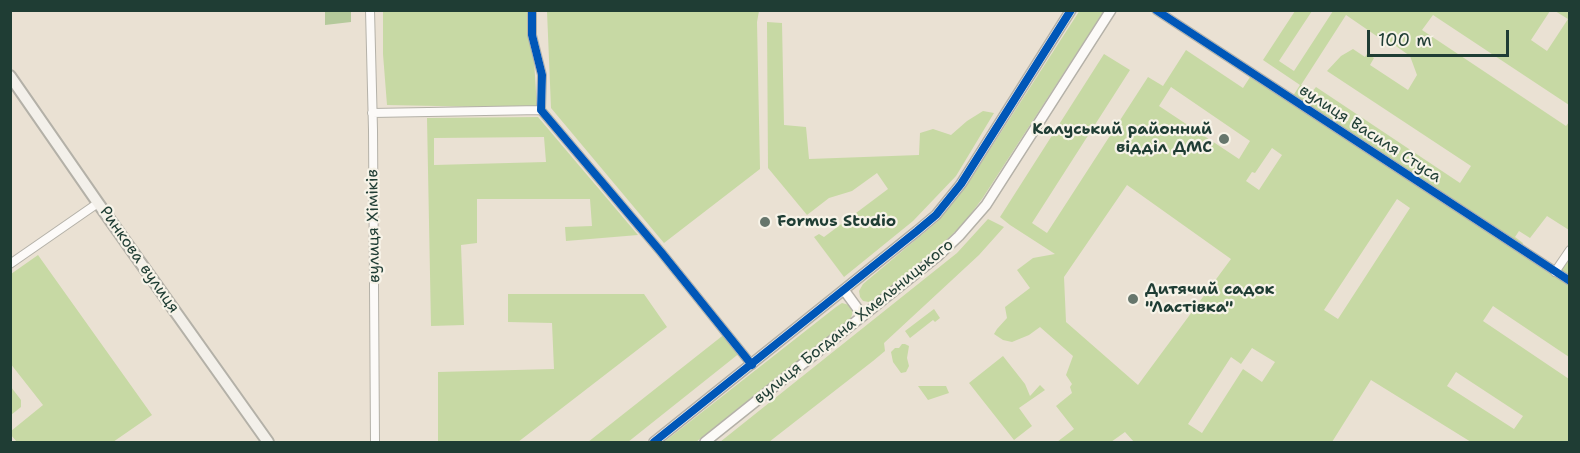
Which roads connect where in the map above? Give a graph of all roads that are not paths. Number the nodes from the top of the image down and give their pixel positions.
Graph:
1 (370, 10) edge
2 (532, 10) edge
3 (1071, 10) edge
4 (1112, 10) edge
5 (1156, 10) edge
6 (10, 76) edge
7 (541, 110) junction
8 (372, 113) junction
9 (98, 202) junction
10 (1569, 250) edge
11 (10, 264) edge
12 (1555, 272) junction
13 (1569, 281) edge
14 (844, 290) junction
15 (863, 316) junction
16 (752, 364) junction
17 (268, 442) edge
18 (375, 442) edge
19 (654, 442) edge
20 (705, 442) edge

1 - 8 street, вулиця Хіміків
2 - 7 street
3 - 14 street, вулиця Богдана Хмельницького
4 - 15 street, вулиця Богдана Хмельницького
5 - 12 street, вулиця Василя Стуса
6 - 9 main road, Ринкова вулиця
7 - 8 street
7 - 16 street
8 - 18 street, вулиця Хіміків
9 - 11 street
9 - 17 main road, Ринкова вулиця
10 - 12 street
12 - 13 street, вулиця Василя Стуса
14 - 15 street
14 - 16 street, вулиця Богдана Хмельницького
15 - 20 street, вулиця Богдана Хмельницького
16 - 19 street, вулиця Богдана Хмельницького

